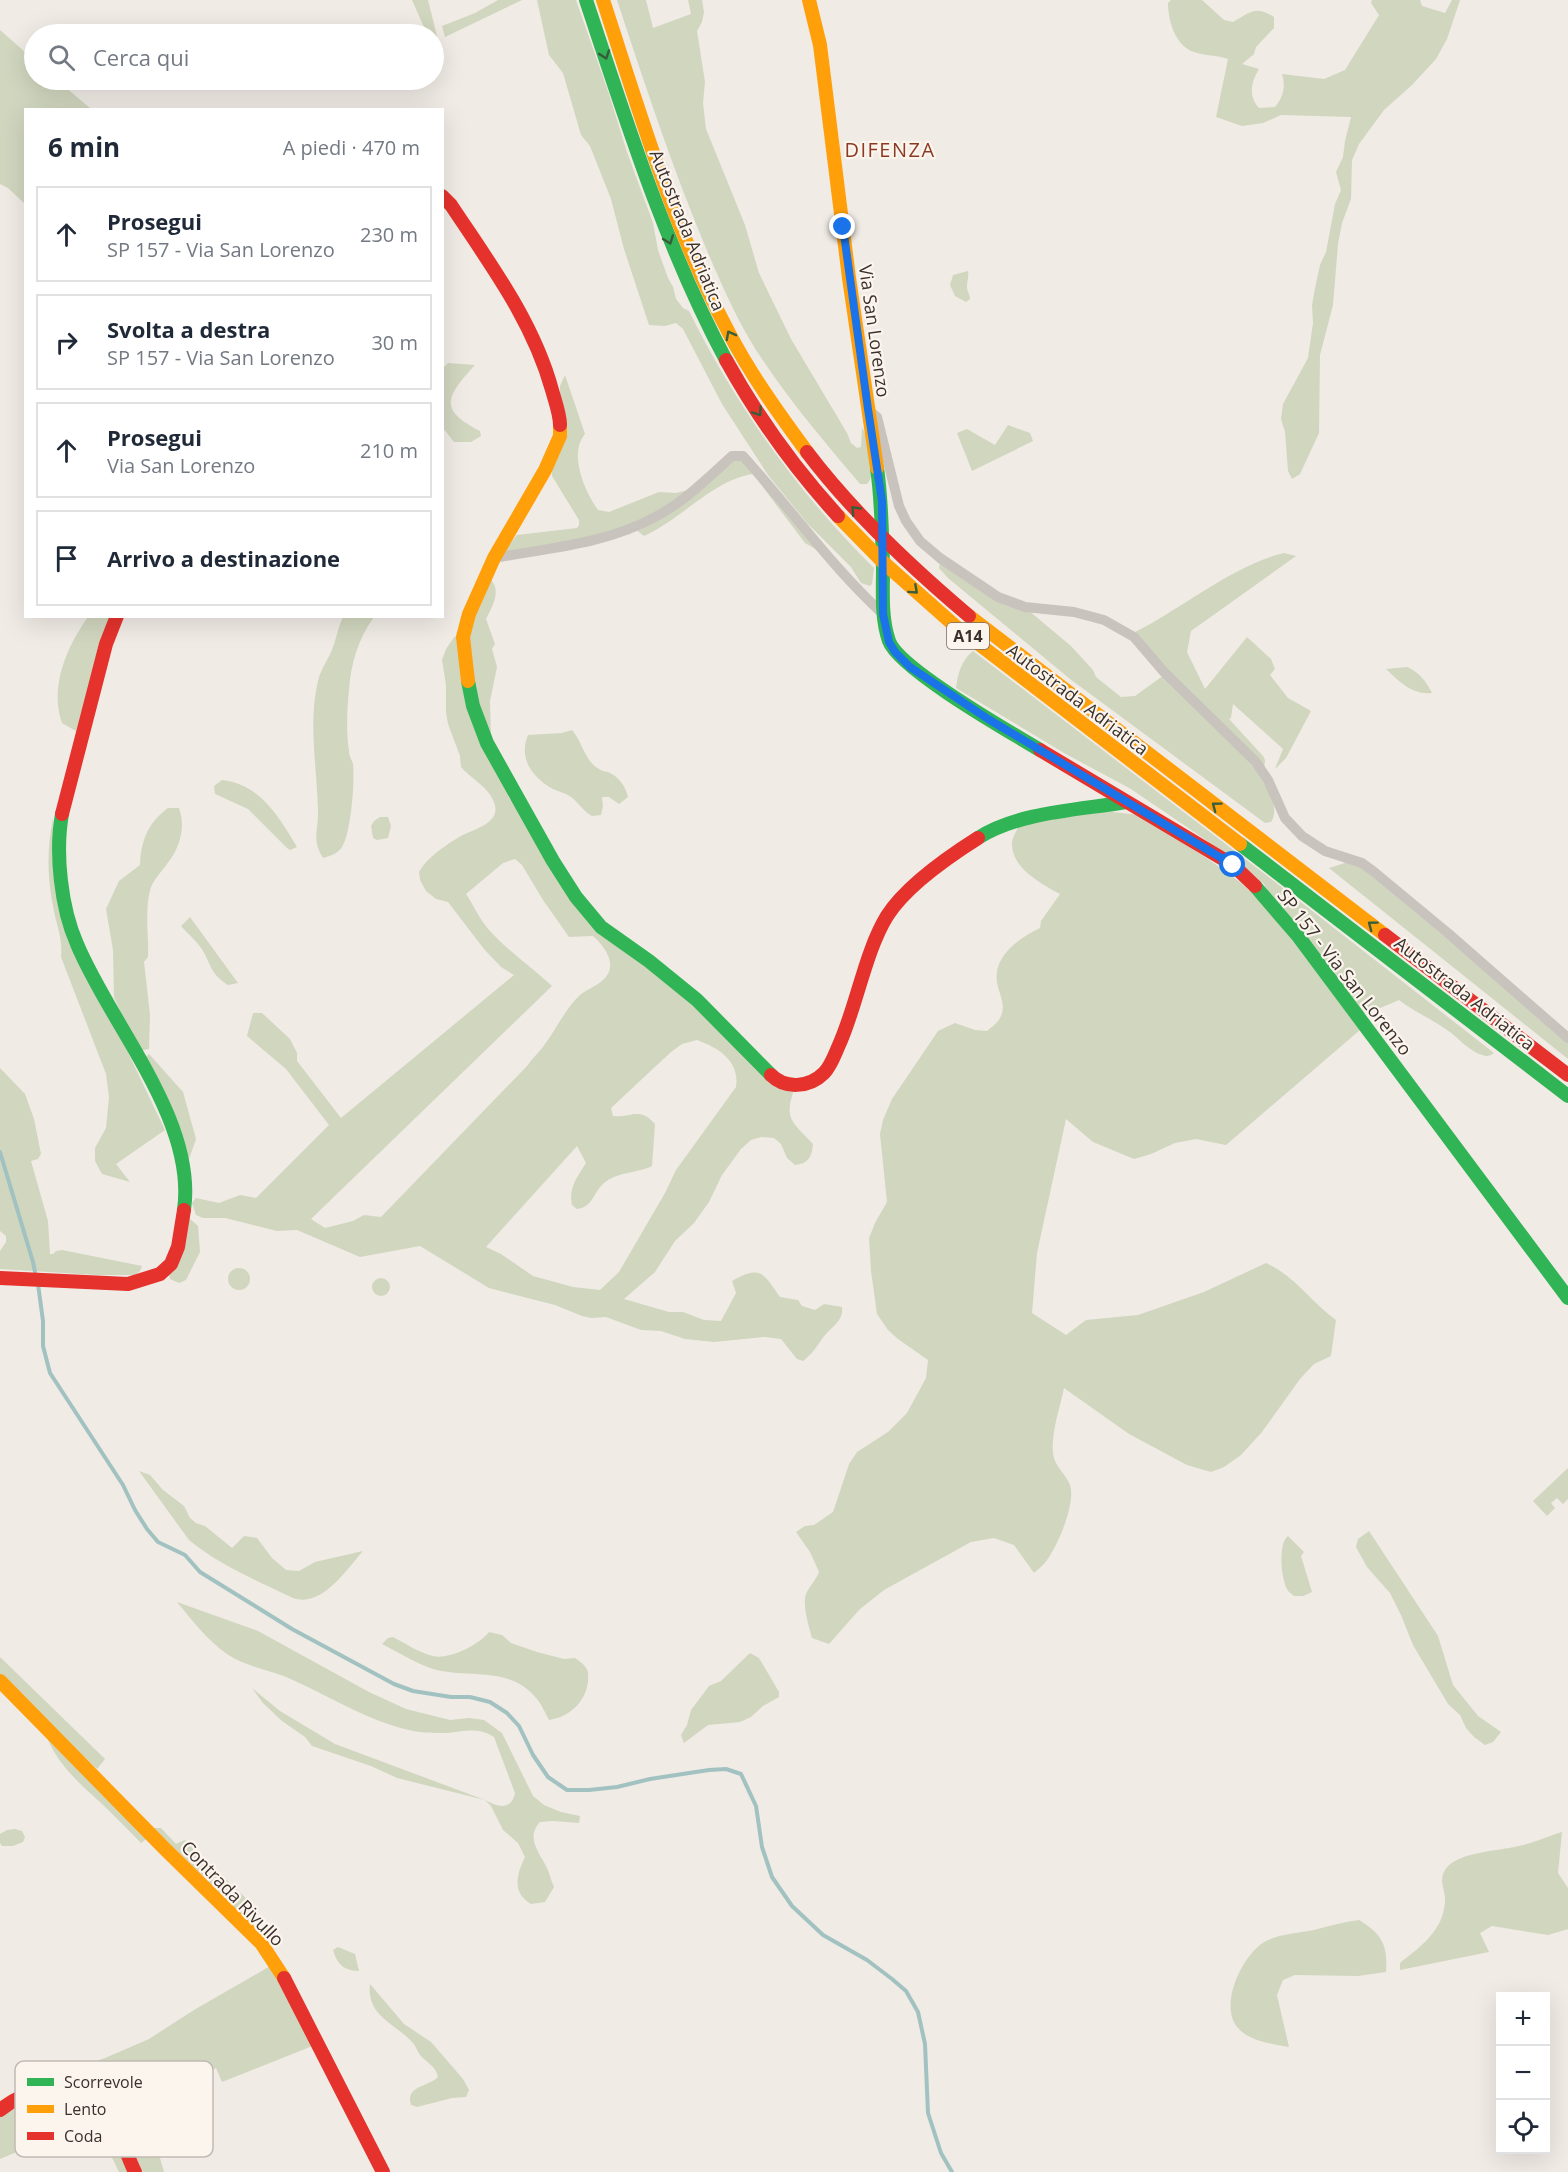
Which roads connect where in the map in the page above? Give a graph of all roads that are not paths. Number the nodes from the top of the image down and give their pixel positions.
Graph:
1 (586, 0) edge
2 (603, 0) edge
3 (809, 0) edge
4 (444, 198) edge
5 (868, 409) junction
6 (494, 558) junction
7 (883, 597) joint
8 (883, 614) junction
9 (116, 618) edge
10 (1126, 802) junction
11 (1568, 1038) edge
12 (1568, 1075) edge
13 (1568, 1096) edge
14 (3, 1278) edge
15 (1568, 1298) edge
16 (0, 1681) edge
17 (15, 2102) edge
18 (0, 2110) edge
19 (128, 2157) edge
20 (135, 2172) edge
21 (383, 2172) edge

1 -> 13 main road, Autostrada Adriatica / A14
12 -> 2 main road, Autostrada Adriatica / A14
3 - 5 main road, Via San Lorenzo
4 - 6 main road
5 - 7 main road, Via San Lorenzo
5 - 11 street
6 - 8 street
6 - 10 main road
7 - 8 main road, SP 157 - Via San Lorenzo
8 - 10 main road, SP 157 - Via San Lorenzo
9 - 14 main road
10 - 15 main road, SP 157 - Via San Lorenzo
16 - 21 main road, Contrada Rivullo
17 - 18 main road
19 - 20 main road

